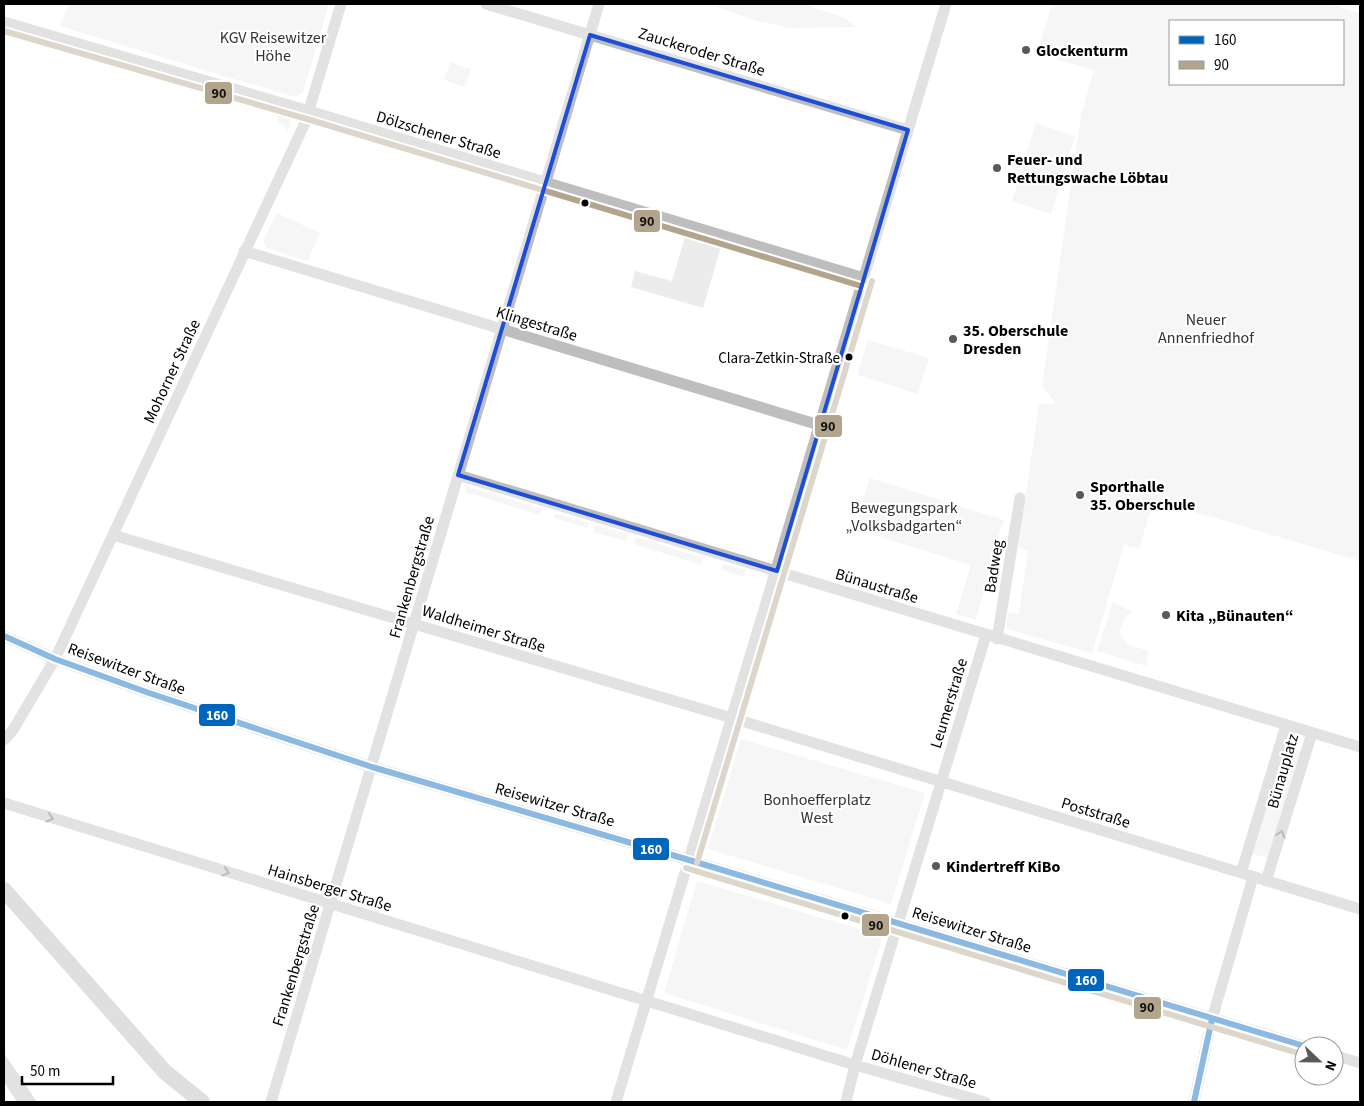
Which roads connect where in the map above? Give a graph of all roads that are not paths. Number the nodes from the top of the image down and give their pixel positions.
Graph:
1 (342, 4) edge
2 (486, 4) edge
3 (599, 4) edge
4 (946, 4) edge
5 (4, 22) edge
6 (590, 35) junction
7 (309, 111) junction
8 (908, 130) junction
9 (546, 183) junction
10 (244, 251) junction
11 (864, 278) junction
12 (502, 329) junction
13 (820, 425) junction
14 (458, 475) junction
15 (1020, 498) dead end
16 (113, 535) junction
17 (777, 572) junction
18 (415, 624) junction
19 (986, 635) junction
20 (4, 636) edge
21 (997, 638) junction
22 (55, 659) junction
23 (732, 718) junction
24 (1286, 725) junction
25 (1312, 733) junction
26 (4, 740) edge
27 (1360, 747) edge
28 (372, 767) junction
29 (941, 781) junction
30 (4, 803) edge
31 (689, 860) junction
32 (1241, 873) junction
33 (1253, 877) junction
34 (1266, 881) junction
35 (4, 890) edge
36 (330, 904) junction
37 (1360, 909) edge
38 (898, 924) junction
39 (646, 1001) junction
40 (1212, 1019) junction
41 (1294, 1043) edge
42 (1344, 1058) edge
43 (1360, 1063) edge
44 (855, 1065) junction
45 (202, 1102) edge
46 (270, 1102) edge
47 (616, 1102) edge
48 (846, 1102) edge
49 (985, 1102) edge
50 (1194, 1102) edge

1 - 7 street, Mohorner Straße
2 - 6 street, Zauckeroder Straße
3 - 6 street, Frankenbergstraße
4 - 8 street
5 - 7 street, Dölzschener Straße
6 - 8 street, Zauckeroder Straße
6 - 9 street, Frankenbergstraße
7 - 9 street, Dölzschener Straße
7 - 10 street, Mohorner Straße
8 - 11 street
9 - 11 street, Dölzschener Straße
9 - 12 street, Frankenbergstraße
10 - 12 street, Klingestraße
10 - 16 street, Mohorner Straße
11 - 13 street
12 - 13 street, Klingestraße
12 - 14 street, Frankenbergstraße
13 - 17 street
14 - 17 street, Bünaustraße
14 - 18 street, Frankenbergstraße
15 - 21 street, Badweg
16 - 18 street, Waldheimer Straße
16 - 22 street, Mohorner Straße
17 - 19 street, Bünaustraße
17 - 23 street
18 - 23 street, Waldheimer Straße
18 - 28 street, Frankenbergstraße
19 - 21 street, Bünaustraße
19 - 29 street, Leumerstraße
20 - 22 street, Reisewitzer Straße
21 - 24 street, Bünaustraße
22 - 26 street, Mohorner Straße
22 - 28 street, Reisewitzer Straße
23 - 29 street, Waldheimer Straße
23 - 31 street
24 - 25 street, Bünauplatz
24 - 32 street, Bünauplatz
25 - 27 street
34 -> 25 street, Bünauplatz
28 - 31 street, Reisewitzer Straße
28 - 36 street, Frankenbergstraße
29 - 32 street, Poststraße
29 - 38 street, Leumerstraße
30 -> 36 street, Hainsberger Straße
31 - 38 street, Reisewitzer Straße
31 - 39 street
32 - 33 street
33 - 34 street
33 - 40 street
34 - 37 street
35 - 45 main road
36 - 39 street, Hainsberger Straße
36 - 46 street, Frankenbergstraße
38 - 40 street, Reisewitzer Straße
38 - 44 street, Leumerstraße
39 - 44 street, Hainsberger Straße
39 - 47 street
40 - 41 street, Reisewitzer Straße
40 - 50 street
42 - 43 street
44 - 48 street, Leumerstraße
44 - 49 street, Döhlener Straße

